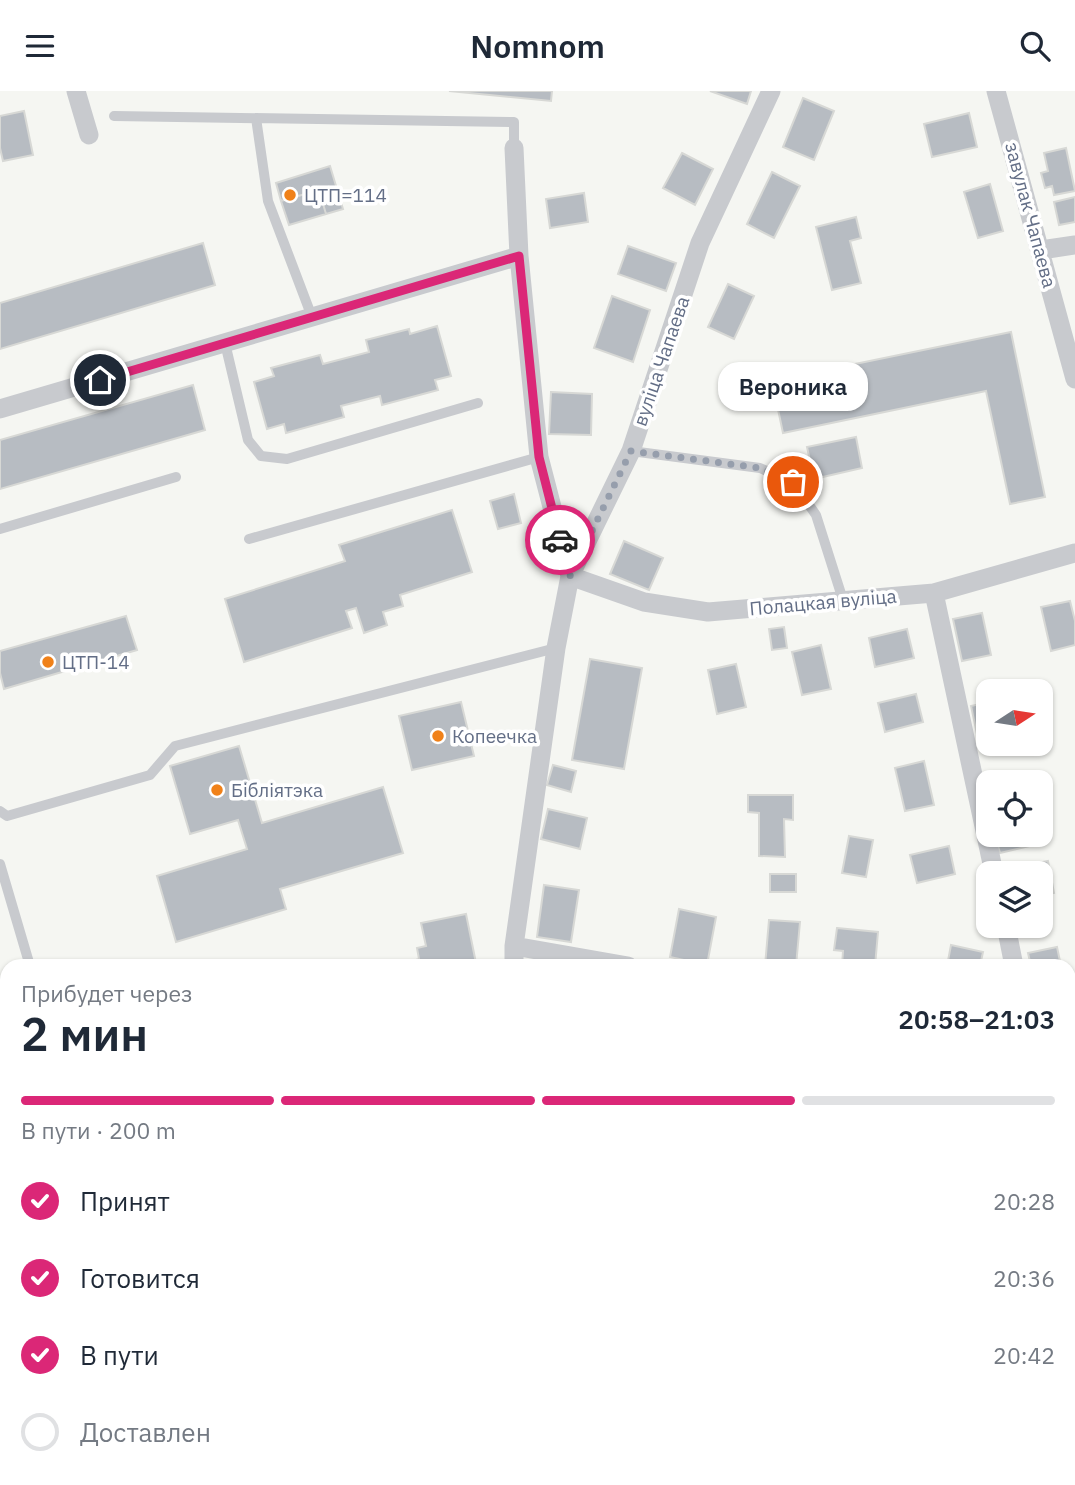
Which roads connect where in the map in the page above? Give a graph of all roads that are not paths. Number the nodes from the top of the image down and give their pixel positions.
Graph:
1 (76, 91) edge
2 (771, 91) edge
3 (996, 91) edge
4 (114, 116) dead end
5 (256, 118) junction
6 (89, 135) dead end
7 (514, 148) joint
8 (1075, 245) edge
9 (1041, 250) junction
10 (519, 256) junction
11 (312, 317) junction
12 (225, 343) junction
13 (1075, 379) edge
14 (478, 403) dead end
15 (0, 409) edge
16 (631, 451) junction
17 (539, 457) junction
18 (176, 477) dead end
19 (0, 529) edge
20 (249, 539) dead end
21 (1075, 554) edge
22 (570, 576) junction
23 (934, 593) junction
24 (843, 600) junction
25 (556, 647) junction
26 (0, 810) edge
27 (991, 861) edge
28 (0, 864) edge
29 (1008, 938) edge
30 (514, 946) junction
31 (28, 959) edge
32 (514, 959) edge
33 (588, 959) edge
34 (1013, 959) edge

1 - 6 street
2 - 16 street, вуліца Чапаева
3 - 9 street, завулак Чапаева
4 - 5 lane
5 - 7 lane
5 - 11 lane
7 - 10 street
8 - 9 street
9 - 13 street, завулак Чапаева
10 - 11 street
10 - 17 street
11 - 12 street
12 - 14 lane
12 - 15 street
16 - 22 street, вуліца Чапаева
16 - 24 lane
17 - 20 lane
17 - 22 street
18 - 19 lane
21 - 23 street, Полацкая вуліца
22 - 24 street, Полацкая вуліца
22 - 25 street, вуліца Чапаева
23 - 24 street, Полацкая вуліца
23 - 27 street
25 - 26 lane
25 - 30 street, вуліца Чапаева
28 - 31 lane
29 - 34 street
30 - 32 street, вуліца Чапаева
30 - 33 street

